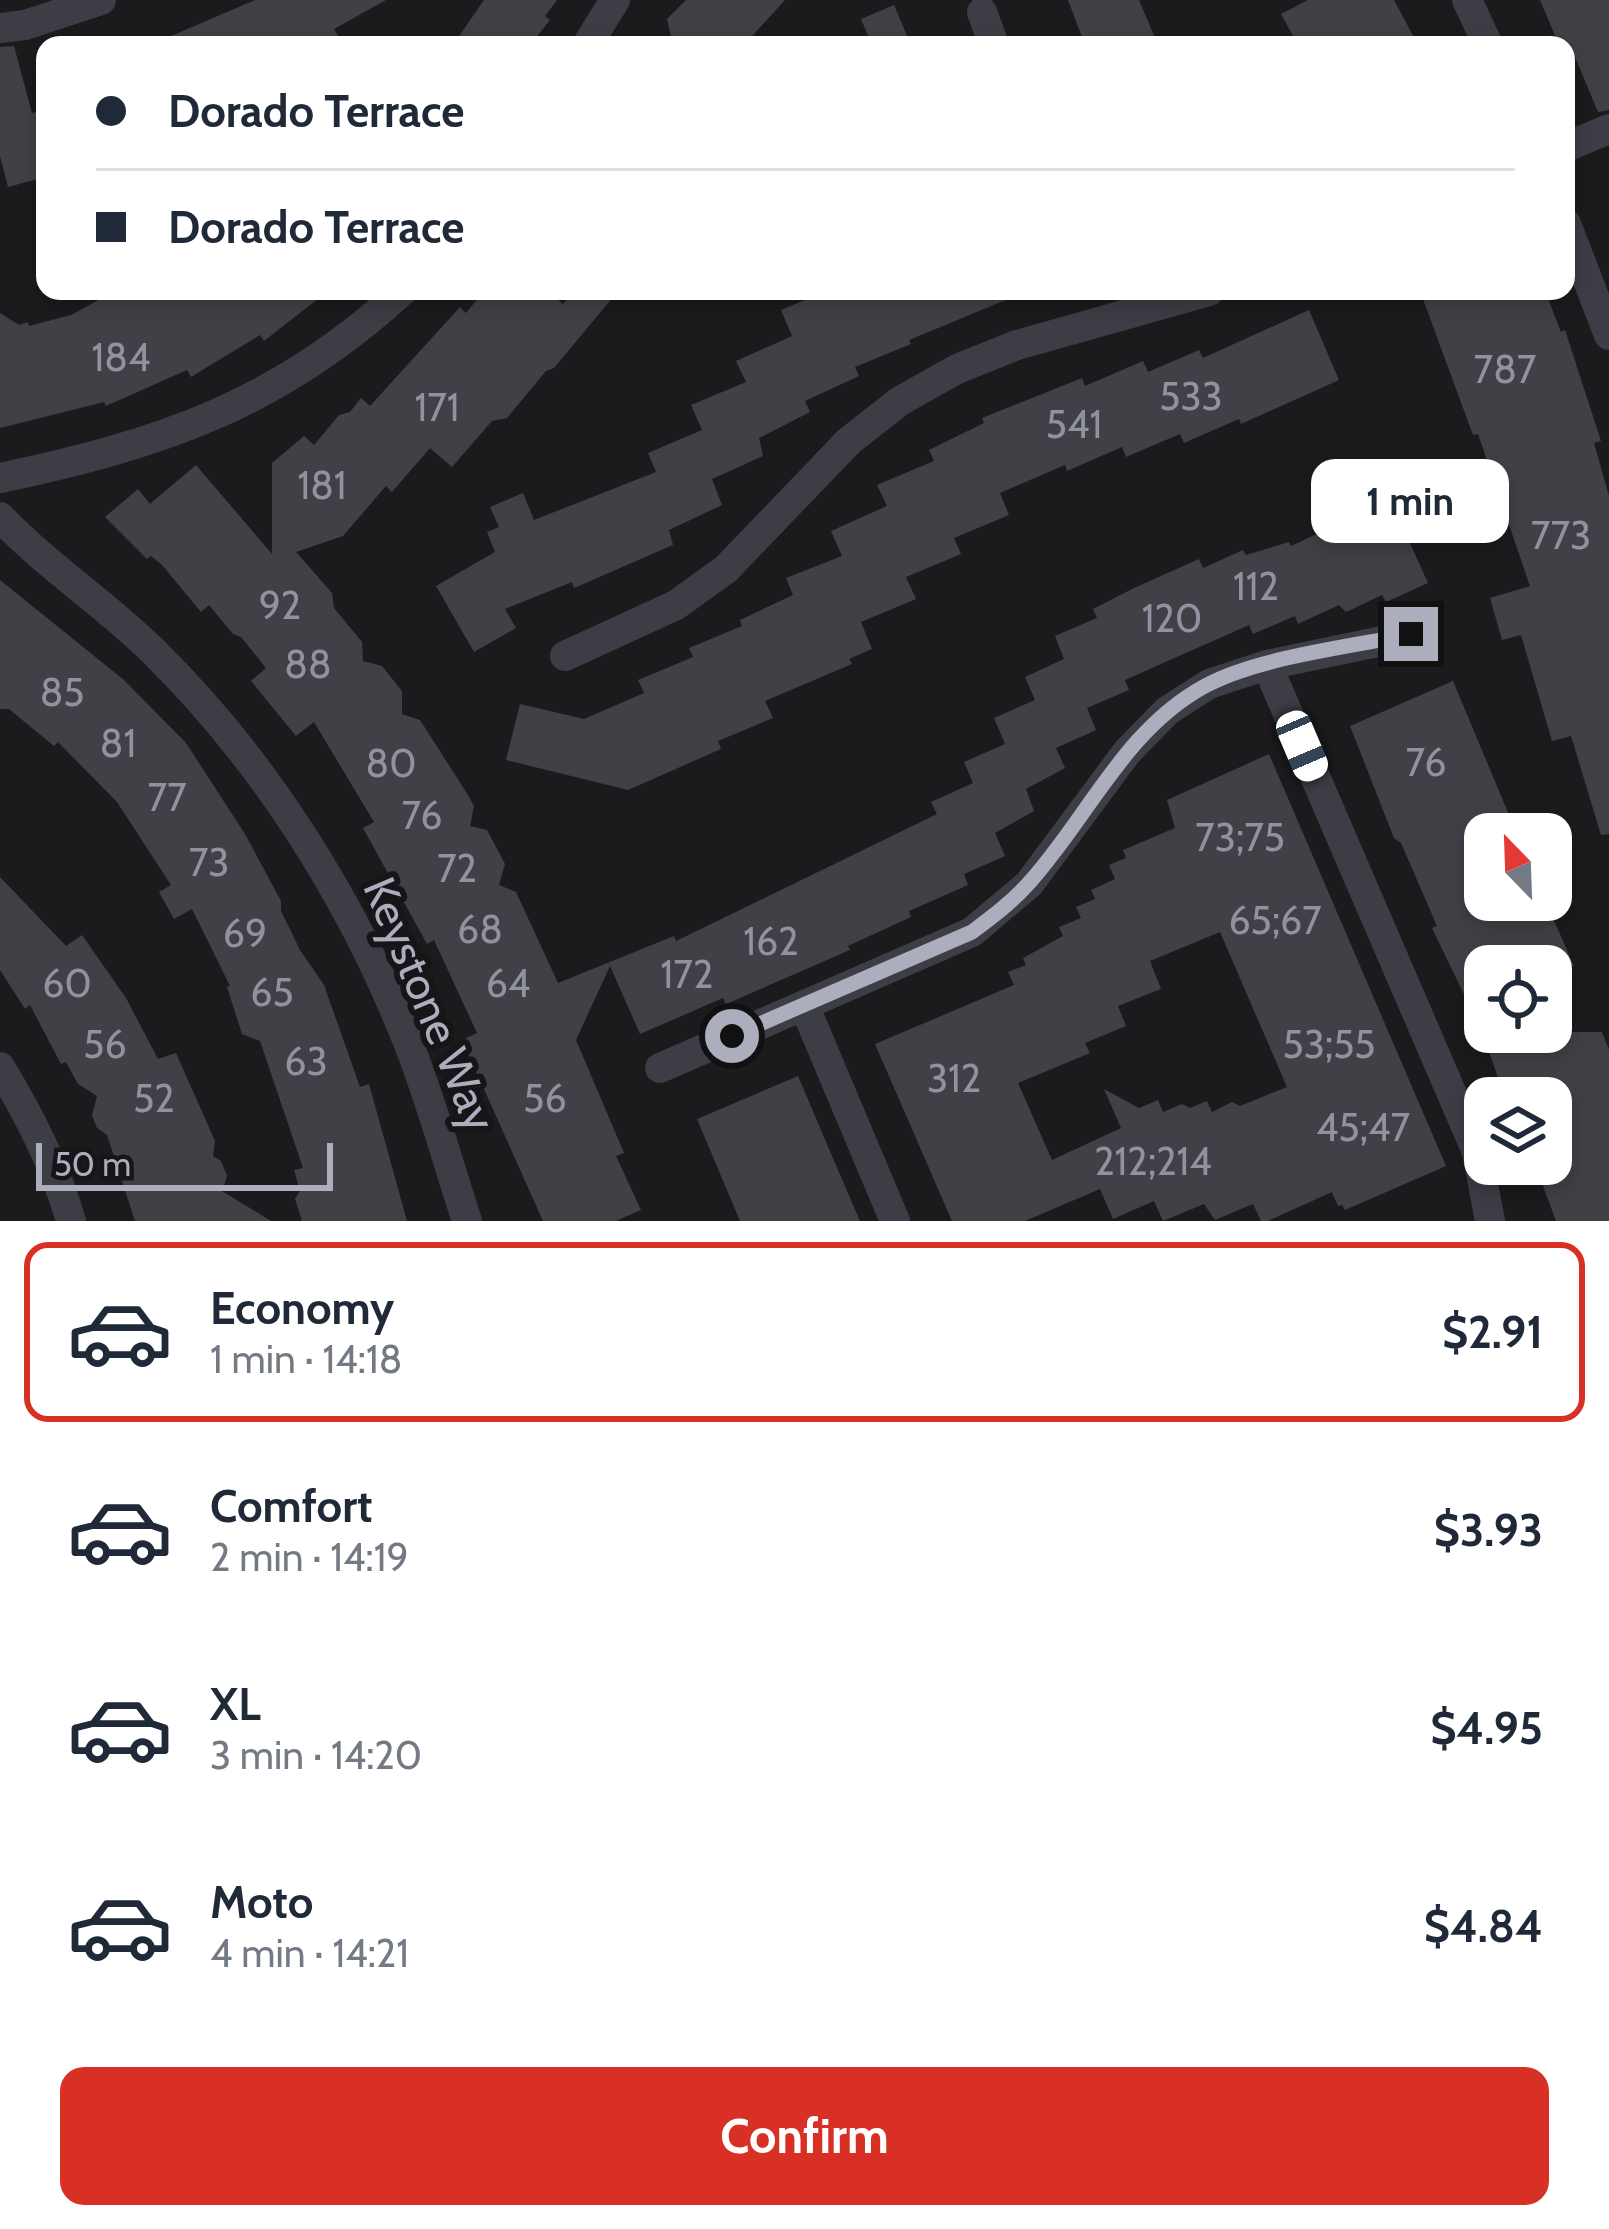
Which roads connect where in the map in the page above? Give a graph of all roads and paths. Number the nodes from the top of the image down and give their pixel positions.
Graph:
1 (101, 0) edge
2 (615, 0) edge
3 (1467, 0) edge
4 (982, 12) dead end
5 (0, 28) edge
6 (593, 36) edge
7 (991, 36) edge
8 (1484, 36) edge
9 (1609, 129) edge
10 (1575, 143) edge
11 (1575, 247) edge
12 (392, 300) edge
13 (1141, 300) edge
14 (1103, 305) edge
15 (1609, 334) edge
16 (0, 478) edge
17 (0, 518) edge
18 (1411, 634) dead end
19 (565, 656) dead end
20 (1268, 665) junction
21 (804, 1005) junction
22 (0, 1067) edge
23 (660, 1068) dead end
24 (70, 1221) edge
25 (467, 1221) edge
26 (895, 1221) edge
27 (1490, 1221) edge

1 - 5 street
2 - 6 street
3 - 8 street
4 - 7 street
9 - 10 street
11 - 15 street
12 - 16 street
13 - 14 street
14 - 19 street
17 - 25 street, Keystone Way
18 - 20 street
20 - 21 street
20 - 27 street
21 - 23 street
21 - 26 street
22 - 24 street

